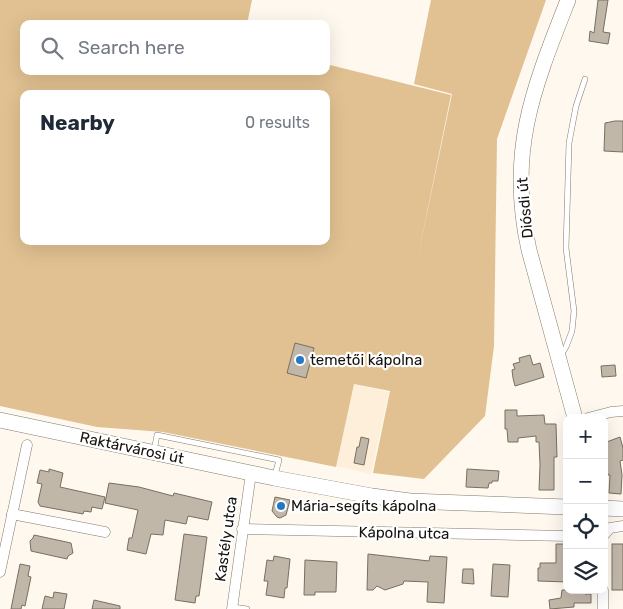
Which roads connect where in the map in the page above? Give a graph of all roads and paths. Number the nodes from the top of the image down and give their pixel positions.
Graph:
1 (568, 0) edge
2 (585, 79) dead end
3 (559, 358) junction
4 (623, 411) edge
5 (575, 414) edge
6 (603, 414) edge
7 (7, 421) edge
8 (26, 445) dead end
9 (154, 453) junction
10 (251, 474) junction
11 (274, 478) junction
12 (563, 507) edge
13 (608, 508) edge
14 (623, 509) edge
15 (12, 514) junction
16 (623, 526) edge
17 (242, 529) junction
18 (608, 530) edge
19 (105, 532) dead end
20 (563, 536) edge
21 (0, 572) edge
22 (603, 594) edge
23 (232, 608) edge
24 (247, 609) edge
25 (603, 609) edge

1 - 3 main road, Diósdi út
2 - 3 lane
3 - 5 main road, Diósdi út
4 - 6 street
7 - 9 main road, Raktárvárosi út
8 - 15 street
9 - 10 main road, Raktárvárosi út
9 - 11 lane
10 - 11 main road, Kápolna utca
10 - 17 street, Kastély utca
11 - 12 main road, Kápolna utca
13 - 14 main road
15 - 19 street
15 - 21 street
16 - 18 street
17 - 20 street, Kápolna utca
17 - 23 street, Kastély utca
22 - 25 street
23 - 24 lane

